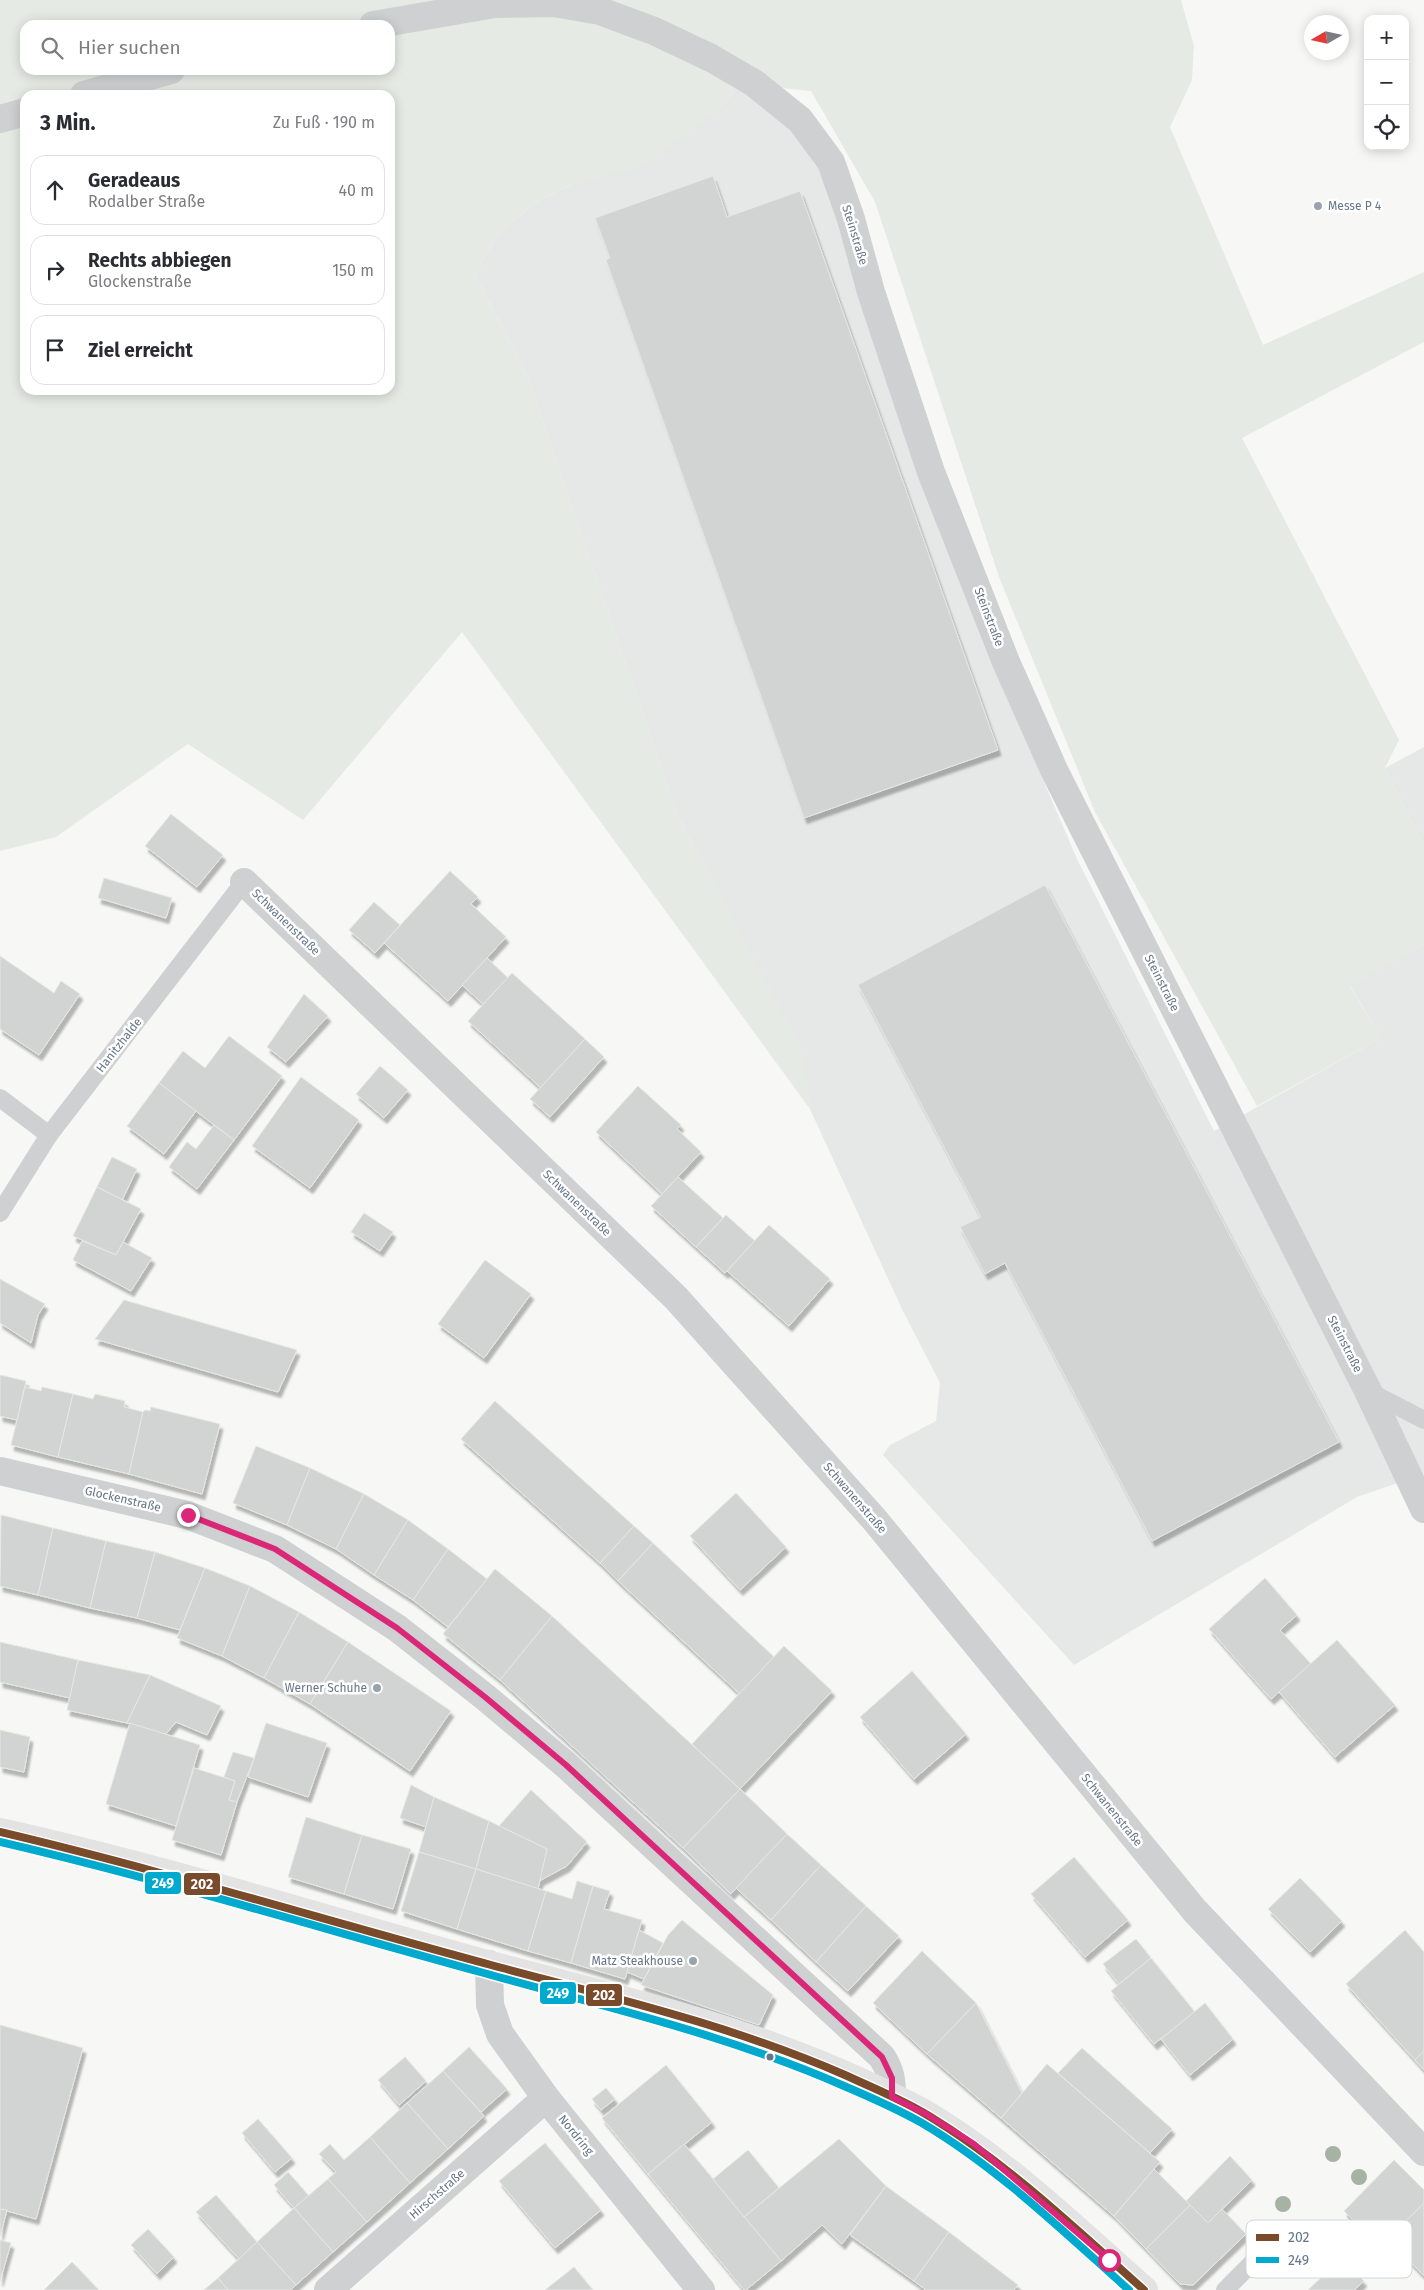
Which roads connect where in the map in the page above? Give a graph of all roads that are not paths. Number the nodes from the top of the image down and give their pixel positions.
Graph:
1 (395, 21) edge
2 (154, 75) edge
3 (101, 90) edge
4 (20, 113) edge
5 (0, 119) edge
6 (244, 882) joint
7 (0, 1098) edge
8 (49, 1135) junction
9 (0, 1213) edge
10 (1368, 1390) junction
11 (1424, 1420) edge
12 (0, 1470) edge
13 (1424, 1509) edge
14 (0, 1832) edge
15 (489, 1964) junction
16 (892, 2097) junction
17 (546, 2098) junction
18 (1424, 2152) edge
19 (1246, 2269) edge
20 (328, 2290) edge
21 (701, 2290) edge
22 (1144, 2290) edge
23 (1225, 2290) edge

1 - 10 street, Steinstraße
2 - 3 street
4 - 5 street
6 - 8 lane, Hanitzhalde
6 - 18 street, Schwanenstraße
7 - 8 lane
8 - 9 lane, Hanitzhalde
10 - 11 lane
10 - 13 street, Steinstraße
12 - 16 street, Glockenstraße
14 - 15 main road
15 - 16 main road
15 - 17 street, Nordring
16 - 22 main road
17 - 20 street, Hirschstraße
17 - 21 street, Nordring
19 - 23 lane

